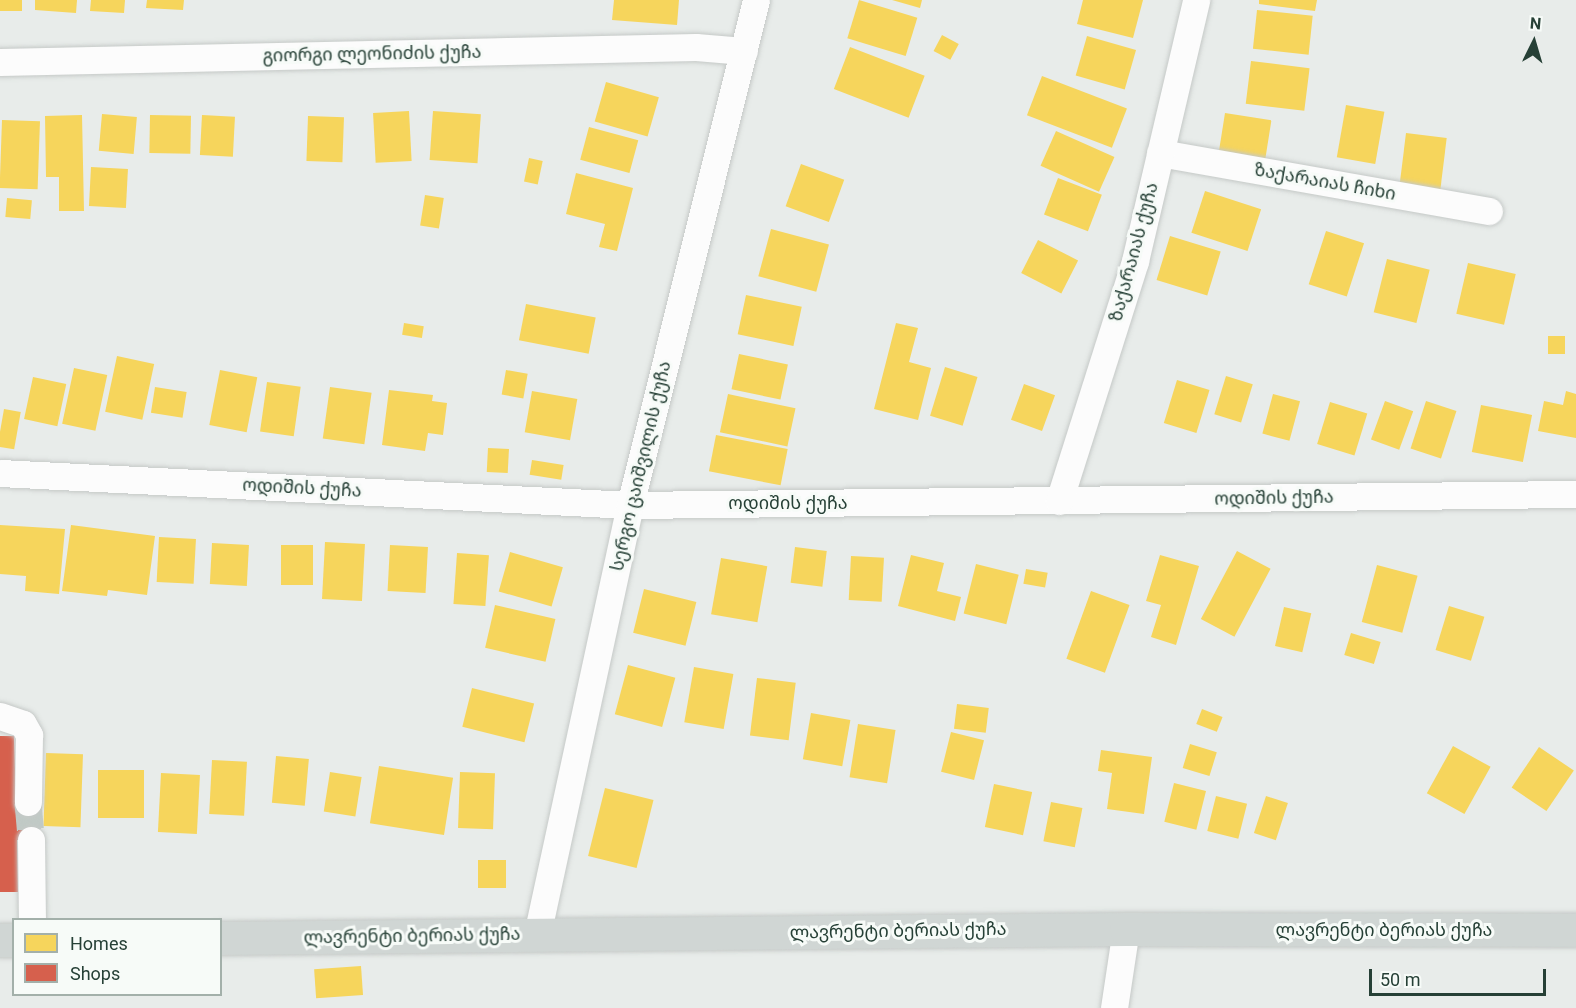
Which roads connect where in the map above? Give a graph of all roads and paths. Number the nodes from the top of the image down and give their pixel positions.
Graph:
1 (756, 0) edge
2 (1196, 0) edge
3 (744, 51) junction
4 (0, 62) edge
5 (1160, 153) junction
6 (1489, 211) dead end
7 (0, 473) edge
8 (1576, 494) edge
9 (1059, 501) junction
10 (630, 505) junction
11 (0, 716) edge
12 (28, 802) tunnel mouth
13 (31, 840) tunnel mouth
14 (32, 918) edge
15 (1126, 929) junction
16 (1576, 930) edge
17 (537, 934) junction
18 (222, 938) edge
19 (1114, 1008) edge

1 - 3 street, სერგო ცაიშვილის ქუჩა
2 - 5 street, ზაქარაიას ქუჩა
3 - 4 street, გიორგი ლეონიძის ქუჩა
3 - 10 street, სერგო ცაიშვილის ქუჩა
5 - 6 street, ზაქარაიას ჩიხი
5 - 9 street, ზაქარაიას ქუჩა
7 - 10 street, ოდიშის ქუჩა
8 - 9 street, ოდიშის ქუჩა
9 - 10 street, ოდიშის ქუჩა
10 - 17 street, სერგო ცაიშვილის ქუჩა
11 - 12 street
13 - 14 street
15 - 16 main road, ლავრენტი ბერიას ქუჩა
15 - 17 main road, ლავრენტი ბერიას ქუჩა
15 - 19 street
17 - 18 main road, ლავრენტი ბერიას ქუჩა

